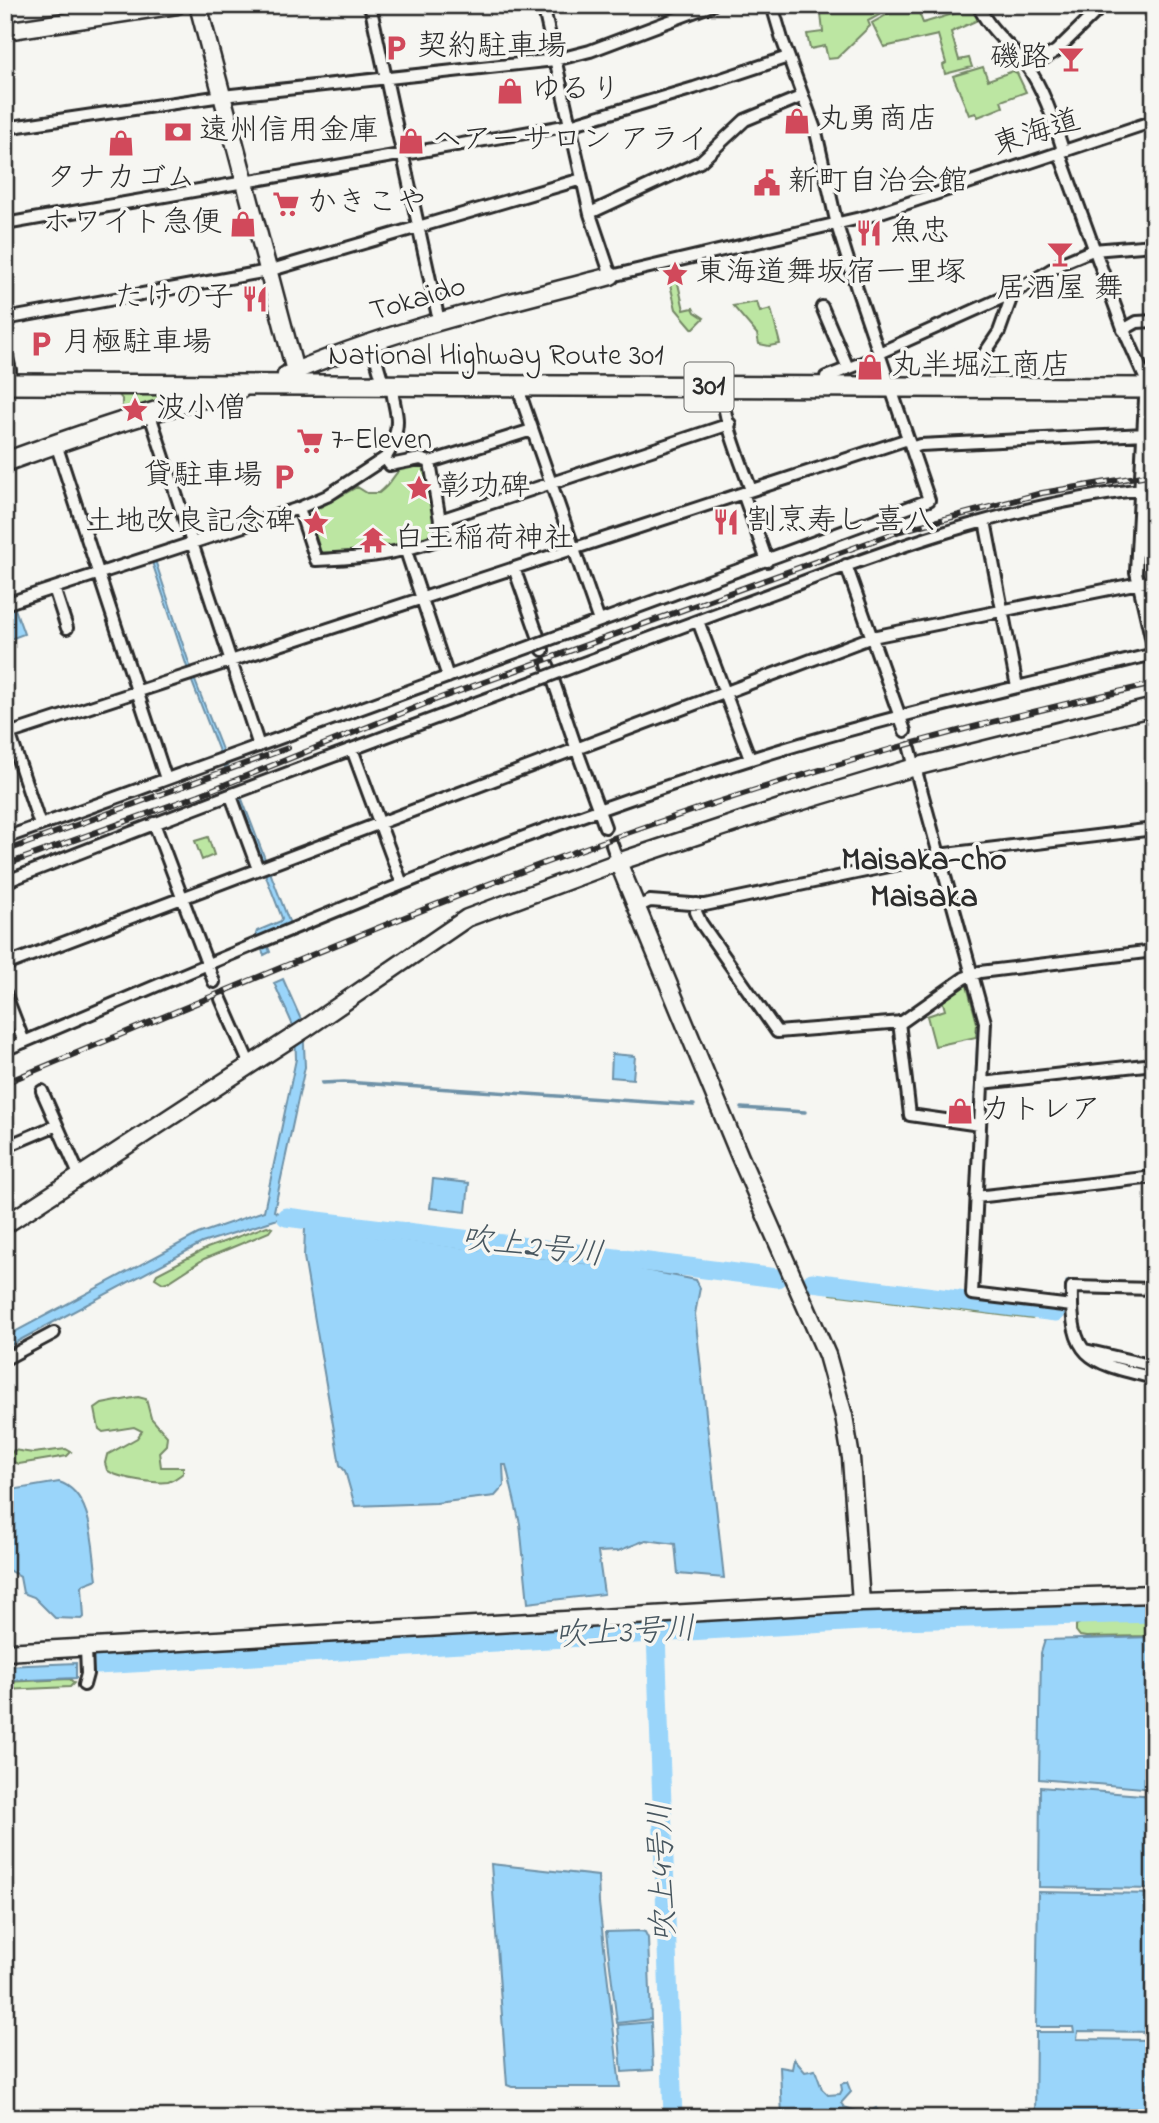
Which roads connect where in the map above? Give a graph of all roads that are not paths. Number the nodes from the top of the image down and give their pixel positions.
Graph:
1 (177, 5) edge
2 (198, 5) edge
3 (370, 5) edge
4 (543, 5) edge
5 (712, 5) edge
6 (772, 5) edge
7 (978, 5) edge
8 (1099, 5) edge
9 (5, 31) edge
10 (788, 57) junction
11 (555, 60) junction
12 (1028, 68) junction
13 (386, 78) junction
14 (222, 96) junction
15 (803, 96) junction
16 (1154, 121) edge
17 (570, 125) junction
18 (5, 128) edge
19 (1061, 151) junction
20 (402, 155) junction
21 (582, 178) junction
22 (245, 183) junction
23 (590, 213) junction
24 (5, 224) edge
25 (837, 225) junction
26 (418, 227) junction
27 (1154, 245) edge
28 (1093, 250) junction
29 (268, 271) junction
30 (611, 276) junction
31 (1013, 293) junction
32 (822, 307) dead end
33 (5, 318) edge
34 (439, 321) junction
35 (1154, 321) edge
36 (1123, 330) junction
37 (372, 342) junction
38 (5, 350) edge
39 (880, 354) junction
40 (848, 368) junction
41 (295, 378) junction
42 (387, 381) junction
43 (8, 384) edge
44 (264, 384) junction
45 (521, 386) junction
46 (722, 387) junction
47 (826, 388) junction
48 (891, 388) junction
49 (968, 388) junction
50 (1151, 388) edge
51 (150, 415) junction
52 (730, 424) junction
53 (532, 430) junction
54 (1145, 434) junction
55 (56, 444) junction
56 (910, 444) junction
57 (385, 458) junction
58 (430, 461) junction
59 (5, 462) edge
60 (551, 484) junction
61 (1148, 488) edge
62 (747, 491) junction
63 (299, 508) junction
64 (440, 520) junction
65 (985, 521) junction
66 (192, 544) junction
67 (574, 548) junction
68 (407, 551) junction
69 (767, 561) junction
70 (846, 565) junction
71 (514, 568) junction
72 (99, 574) junction
73 (1154, 580) edge
74 (1138, 583) junction
75 (54, 588) junction
76 (423, 598) junction
77 (5, 604) edge
78 (1002, 611) junction
79 (599, 621) junction
80 (698, 621) junction
81 (67, 628) dead end
82 (873, 637) junction
83 (542, 645) junction
84 (1154, 652) edge
85 (231, 661) junction
86 (548, 665) dead end
87 (448, 677) junction
88 (1017, 687) junction
89 (138, 692) junction
90 (725, 693) junction
91 (1154, 707) edge
92 (901, 715) junction
93 (5, 720) edge
94 (905, 731) dead end
95 (7, 734) edge
96 (259, 746) junction
97 (352, 749) junction
98 (577, 749) junction
99 (910, 749) dead end
100 (750, 759) junction
101 (915, 767) junction
102 (166, 779) junction
103 (235, 795) junction
104 (599, 811) junction
105 (154, 823) junction
106 (380, 823) junction
107 (40, 825) junction
108 (605, 827) dead end
109 (1154, 829) edge
110 (5, 838) edge
111 (612, 845) dead end
112 (939, 855) junction
113 (618, 862) junction
114 (263, 867) junction
115 (5, 882) edge
116 (402, 884) junction
117 (182, 898) junction
118 (697, 904) junction
119 (636, 906) junction
120 (1154, 951) edge
121 (5, 965) edge
122 (207, 965) junction
123 (972, 975) junction
124 (214, 982) dead end
125 (5, 993) edge
126 (221, 999) dead end
127 (899, 1022) junction
128 (24, 1042) junction
129 (5, 1050) edge
130 (1154, 1064) edge
131 (250, 1065) junction
132 (982, 1083) junction
133 (42, 1091) dead end
134 (57, 1125) junction
135 (980, 1125) junction
136 (5, 1147) edge
137 (80, 1177) junction
138 (1154, 1177) edge
139 (976, 1197) junction
140 (5, 1225) edge
141 (1154, 1289) edge
142 (1072, 1306) junction
143 (54, 1333) dead end
144 (1084, 1350) junction
145 (5, 1359) edge
146 (1154, 1366) edge
147 (1154, 1378) edge
148 (1154, 1594) edge
149 (861, 1603) junction
150 (86, 1648) junction
151 (5, 1652) edge
152 (84, 1685) dead end

1 - 9 street
2 - 14 street
3 - 13 street
4 - 11 street
5 - 11 street
6 - 10 street
7 - 12 street
8 - 12 street
10 - 15 street
10 - 17 street
11 - 13 street
11 - 17 street
12 - 19 street
13 - 14 street
13 - 20 street
14 - 18 street
14 - 22 street
15 - 23 street
15 - 25 street
16 - 19 street, 東海道
17 - 20 street
17 - 21 street
19 - 25 street, 東海道
19 - 28 street
20 - 22 street
20 - 26 street
21 - 23 street
21 - 26 street
22 - 24 street
22 - 29 street
23 - 30 street
25 - 30 street, 東海道
25 - 39 street
26 - 29 street
26 - 34 street
27 - 28 street
28 - 31 street
28 - 36 street
29 - 33 street
29 - 41 street
30 - 34 street, Tokaido
31 - 39 street
31 - 49 street
32 - 40 street
34 - 37 street, Tokaido
35 - 36 street
36 - 50 street
37 - 41 street, Tokaido
37 - 42 street
38 - 43 street
39 - 40 street
39 - 48 street
40 - 47 street
41 - 42 highway, National Highway Route 301 / 301
41 - 44 highway, National Highway Route 301 / 301
42 - 45 highway, National Highway Route 301 / 301
42 - 57 street
43 - 44 highway, National Highway Route 301 / 301
44 - 51 main road
45 - 46 highway, National Highway Route 301 / 301
45 - 53 street
46 - 47 highway, National Highway Route 301 / 301
46 - 52 street
47 - 48 highway, National Highway Route 301 / 301
48 - 49 highway, National Highway Route 301 / 301
48 - 56 street
49 - 50 highway, National Highway Route 301 / 301
50 - 54 street
51 - 55 main road
51 - 66 street
52 - 60 street
52 - 62 street
53 - 58 street
53 - 60 street
54 - 56 street
54 - 61 street
55 - 59 main road
55 - 72 street
56 - 62 street
56 - 69 street
57 - 58 street
57 - 63 street
58 - 64 street
60 - 64 street
60 - 67 street
61 - 65 street
61 - 74 street
62 - 67 street
62 - 69 street
63 - 66 street
63 - 68 street
64 - 68 street
65 - 70 street
65 - 78 street
66 - 72 street
66 - 85 street
67 - 71 street
67 - 79 street
68 - 76 street
69 - 79 street
70 - 80 street
70 - 82 street
71 - 76 street
71 - 83 street
72 - 75 street
72 - 89 street
73 - 74 street
74 - 78 street
74 - 84 street
75 - 77 street
75 - 81 street
76 - 85 street
76 - 87 street
78 - 82 street
78 - 88 street
79 - 83 street
80 - 90 street
80 - 97 street, bridge
82 - 90 street
82 - 92 street
83 - 87 street
84 - 88 street
85 - 89 street
85 - 96 street
86 - 98 street
87 - 96 street
88 - 92 street
89 - 95 street
89 - 102 street
90 - 98 street
90 - 100 street
91 - 101 street
92 - 94 street
92 - 100 street
93 - 95 street
95 - 107 street
96 - 102 street
97 - 103 street
97 - 106 street
98 - 104 street
98 - 106 street
99 - 101 street
100 - 104 street
101 - 112 street
101 - 113 street
102 - 107 street
103 - 105 street
103 - 114 street
104 - 108 street
104 - 116 street
105 - 115 street
105 - 117 street
106 - 114 street
106 - 116 street
107 - 110 street
109 - 112 street
111 - 113 street
112 - 118 street
112 - 123 street
113 - 119 street
113 - 131 street
114 - 117 street
116 - 122 street
117 - 121 street
117 - 122 street
118 - 119 street
118 - 127 street
119 - 149 street
120 - 123 street
122 - 124 street
122 - 128 street
123 - 127 street
123 - 132 street
125 - 128 street
126 - 131 street
127 - 135 street
128 - 129 street
130 - 132 street
131 - 137 street
132 - 135 street
133 - 134 street
134 - 136 street
134 - 137 street
135 - 139 street
137 - 140 street
138 - 139 street
139 - 142 street
141 - 142 street
142 - 144 street
143 - 145 street
144 - 146 street
144 - 147 street
148 - 149 street
149 - 150 street
150 - 151 street
150 - 152 street

